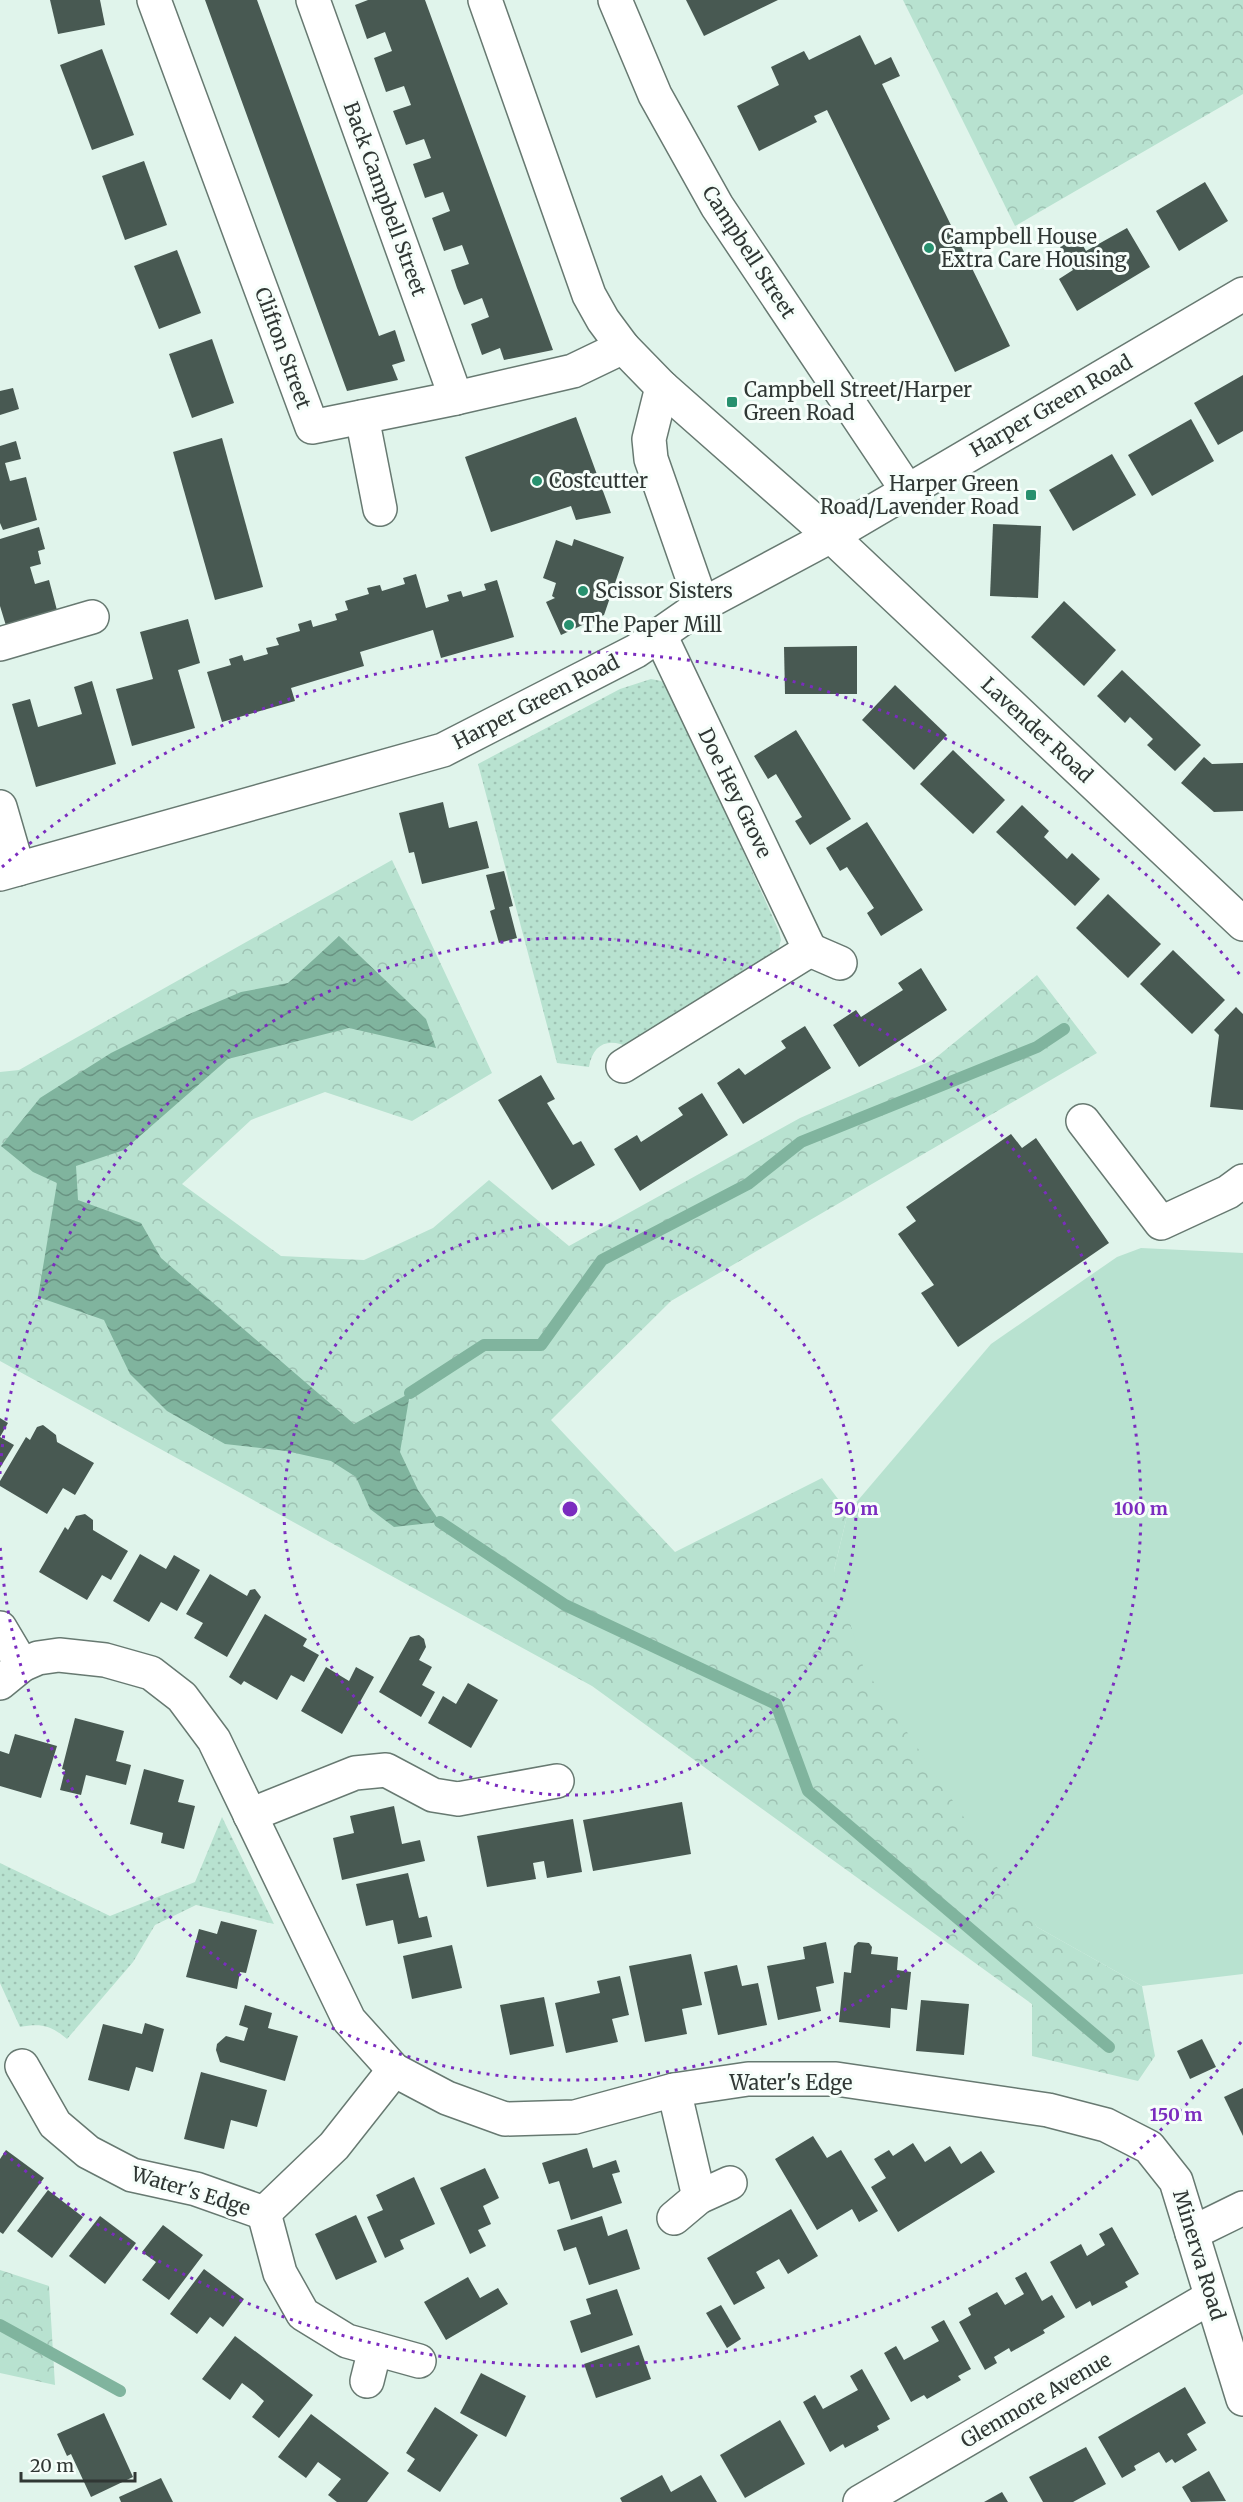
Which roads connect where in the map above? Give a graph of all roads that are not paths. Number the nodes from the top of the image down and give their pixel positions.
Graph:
1 (154, 0) edge
2 (313, 0) edge
3 (485, 0) edge
4 (615, 0) edge
5 (1243, 294) edge
6 (623, 347) junction
7 (662, 387) junction
8 (456, 398) junction
9 (362, 417) junction
10 (907, 490) junction
11 (380, 509) dead end
12 (831, 536) junction
13 (702, 605) junction
14 (92, 617) dead end
15 (660, 635) junction
16 (0, 645) edge
17 (0, 807) edge
18 (9, 872) edge
19 (1243, 924) edge
20 (810, 950) junction
21 (840, 963) dead end
22 (623, 1066) dead end
23 (1083, 1121) dead end
24 (1243, 1181) edge
25 (0, 1628) edge
26 (11, 1674) edge
27 (556, 1781) dead end
28 (250, 1815) junction
29 (22, 2066) dead end
30 (394, 2070) junction
31 (674, 2090) junction
32 (1176, 2181) joint
33 (730, 2183) dead end
34 (699, 2197) junction
35 (1243, 2208) edge
36 (264, 2213) junction
37 (674, 2218) dead end
38 (1192, 2233) junction
39 (1211, 2297) junction
40 (375, 2349) junction
41 (419, 2361) dead end
42 (367, 2381) dead end
43 (1243, 2399) edge
44 (860, 2502) edge

1 - 9 street, Clifton Street
2 - 8 street, Back Campbell Street
3 - 6 street
4 - 10 street, Campbell Street
5 - 10 street, Harper Green Road
6 - 7 street
6 - 8 street, Clifton Street
7 - 12 street
7 - 13 street
8 - 9 street, Clifton Street
9 - 11 street
10 - 12 street, Harper Green Road
12 - 13 street, Harper Green Road
12 - 19 street, Lavender Road
13 - 15 street, Harper Green Road
14 - 16 street
15 - 18 street, Harper Green Road
15 - 20 street, Doe Hey Grove
17 - 18 street
20 - 21 street
20 - 22 street
23 - 24 street
25 - 26 street, Water's Edge
26 - 28 street, Water's Edge
27 - 28 street
28 - 30 street, Water's Edge
29 - 36 street, Water's Edge
30 - 31 street, Water's Edge
30 - 36 street, Water's Edge
31 - 32 street, Water's Edge
31 - 34 street
32 - 38 street, Minerva Road
33 - 34 street
34 - 37 street
35 - 38 street
36 - 40 street, Water's Edge
38 - 39 street, Minerva Road
39 - 43 street, Minerva Road
39 - 44 street, Glenmore Avenue
40 - 41 street, Water's Edge
40 - 42 street

